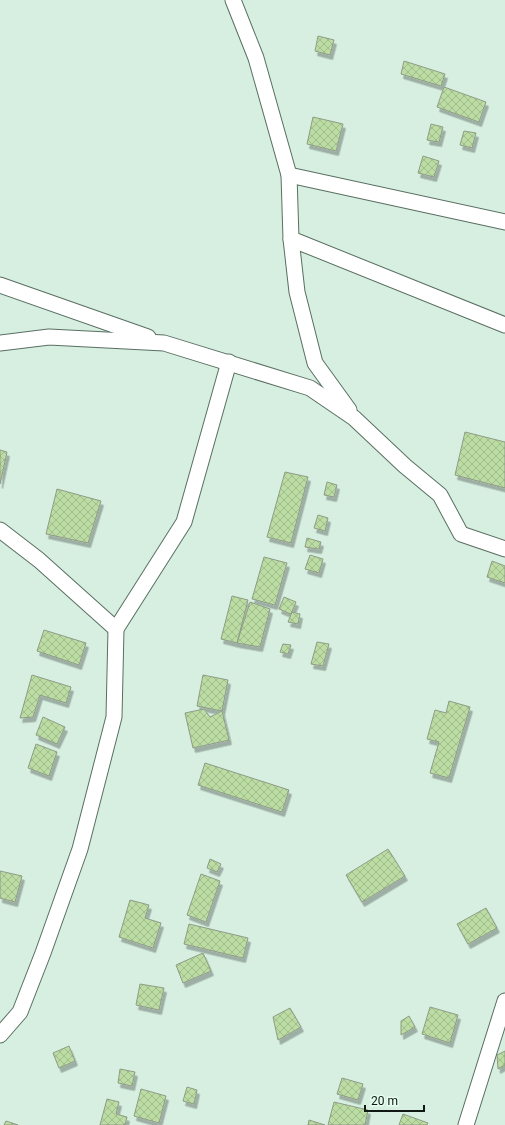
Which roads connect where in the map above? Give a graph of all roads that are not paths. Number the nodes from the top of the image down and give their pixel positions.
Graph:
1 (233, 0) edge
2 (289, 175) junction
3 (505, 222) edge
4 (291, 239) junction
5 (0, 285) edge
6 (505, 325) edge
7 (0, 343) edge
8 (164, 343) junction
9 (229, 362) junction
10 (354, 418) junction
11 (0, 530) edge
12 (505, 549) edge
13 (116, 629) junction
14 (505, 1000) edge
15 (0, 1035) edge
16 (466, 1125) edge

1 - 2 street
2 - 3 street
2 - 4 street
4 - 6 street
4 - 10 street
5 - 8 street
7 - 8 street
8 - 9 street
9 - 10 street
9 - 13 street
10 - 12 street
11 - 13 street
13 - 15 street
14 - 16 street

